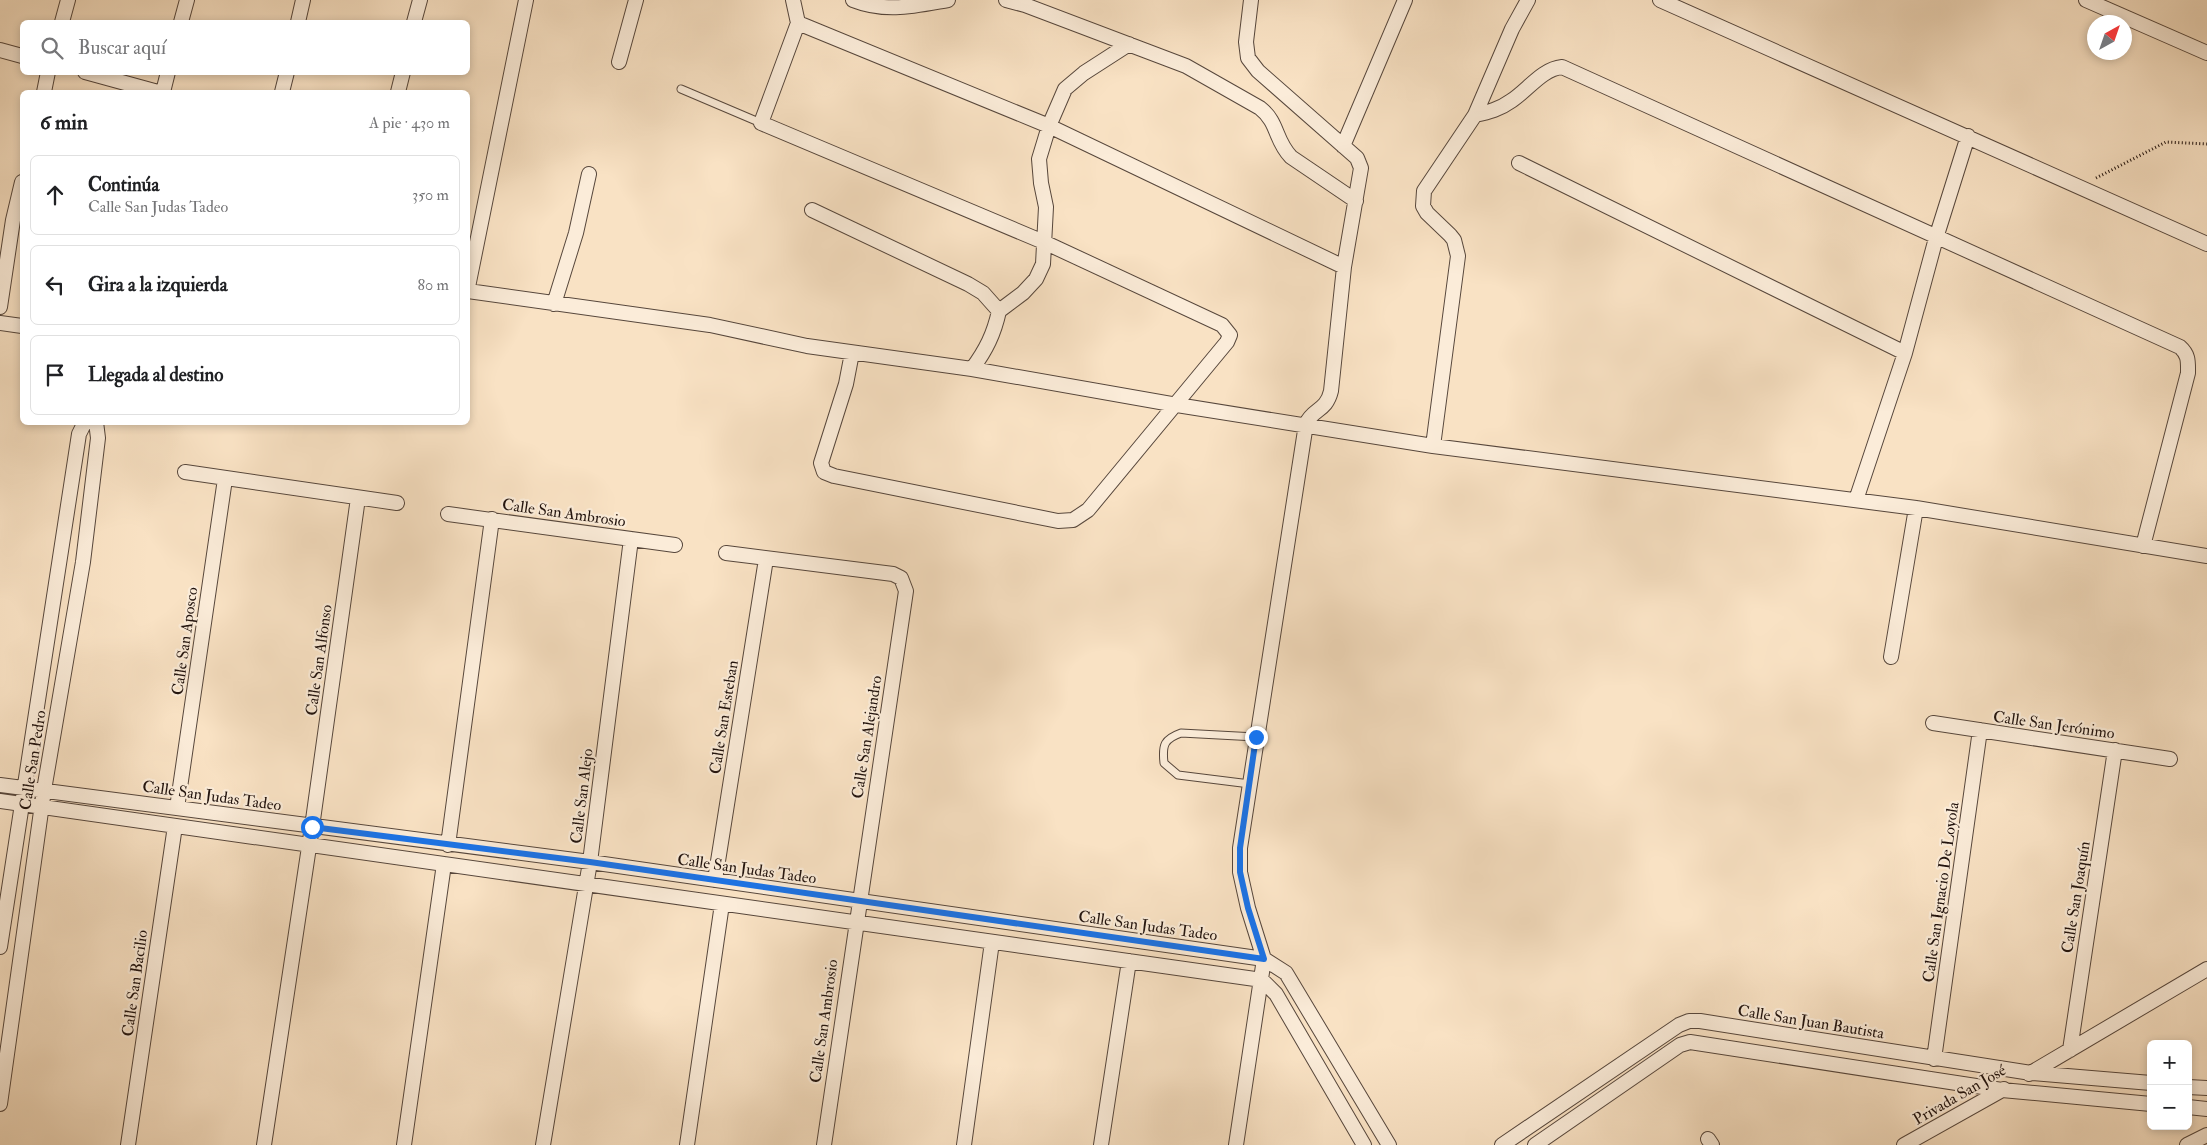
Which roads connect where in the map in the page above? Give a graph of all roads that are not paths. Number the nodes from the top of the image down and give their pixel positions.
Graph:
1 (68, 0) edge
2 (187, 0) edge
3 (303, 0) edge
4 (420, 0) edge
5 (526, 0) edge
6 (636, 0) edge
7 (793, 0) edge
8 (853, 0) edge
9 (948, 0) edge
10 (1006, 0) edge
11 (1251, 0) edge
12 (1405, 0) edge
13 (1528, 0) edge
14 (1660, 0) edge
15 (2086, 0) edge
16 (63, 20) edge
17 (182, 20) edge
18 (298, 20) edge
19 (415, 20) edge
20 (798, 23) junction
21 (1129, 44) junction
22 (0, 50) edge
23 (2207, 53) edge
24 (20, 55) edge
25 (619, 62) dead end
26 (47, 75) edge
27 (96, 75) edge
28 (167, 75) edge
29 (286, 75) edge
30 (402, 75) edge
31 (681, 89) dead end
32 (44, 90) edge
33 (151, 90) edge
34 (164, 90) edge
35 (282, 90) edge
36 (398, 90) edge
37 (1475, 115) junction
38 (762, 123) junction
39 (1049, 126) junction
40 (1968, 136) junction
41 (1343, 146) junction
42 (1519, 163) dead end
43 (589, 174) dead end
44 (20, 190) edge
45 (1356, 201) junction
46 (812, 210) dead end
47 (12, 220) edge
48 (1936, 238) junction
49 (1046, 243) junction
50 (2207, 244) edge
51 (1344, 267) junction
52 (470, 277) edge
53 (470, 291) edge
54 (554, 304) junction
55 (0, 307) edge
56 (999, 311) junction
57 (0, 323) edge
58 (20, 326) edge
59 (852, 353) junction
60 (1905, 353) junction
61 (972, 369) junction
62 (1177, 405) junction
63 (1306, 424) junction
64 (84, 425) edge
65 (96, 425) edge
66 (1433, 446) junction
67 (185, 472) dead end
68 (225, 479) junction
69 (358, 498) junction
70 (1856, 500) junction
71 (397, 503) dead end
72 (1916, 508) junction
73 (448, 514) dead end
74 (492, 519) junction
75 (631, 539) junction
76 (675, 545) dead end
77 (2143, 546) junction
78 (726, 553) dead end
79 (2207, 556) edge
80 (766, 559) junction
81 (1890, 656) dead end
82 (1933, 723) dead end
83 (1980, 730) junction
84 (1256, 737) junction
85 (2115, 750) junction
86 (2170, 759) dead end
87 (1250, 784) junction
88 (0, 785) edge
89 (23, 788) junction
90 (44, 790) junction
91 (0, 801) edge
92 (21, 804) junction
93 (41, 807) junction
94 (177, 808) junction
95 (175, 826) junction
96 (312, 827) junction
97 (309, 845) junction
98 (448, 845) junction
99 (590, 862) junction
100 (444, 864) junction
101 (715, 880) junction
102 (586, 885) junction
103 (858, 902) junction
104 (722, 904) junction
105 (855, 923) junction
106 (992, 942) junction
107 (0, 947) edge
108 (1264, 959) junction
109 (1130, 961) junction
110 (2207, 969) edge
111 (1262, 980) junction
112 (2070, 1050) junction
113 (1934, 1059) junction
114 (2031, 1073) junction
115 (2147, 1083) edge
116 (2192, 1087) edge
117 (2207, 1088) edge
118 (2002, 1090) junction
119 (0, 1104) edge
120 (2147, 1104) edge
121 (2192, 1107) edge
122 (2207, 1109) edge
123 (2207, 1134) edge
124 (128, 1145) edge
125 (264, 1145) edge
126 (404, 1145) edge
127 (543, 1145) edge
128 (688, 1145) edge
129 (824, 1145) edge
130 (964, 1145) edge
131 (1101, 1145) edge
132 (1236, 1145) edge
133 (1364, 1145) edge
134 (1389, 1145) edge
135 (1502, 1145) edge
136 (1536, 1145) edge
137 (1904, 1145) edge
138 (2187, 1145) edge

1 - 16 street
2 - 17 street
3 - 18 street
4 - 19 street
5 - 52 street
6 - 25 street
7 - 20 street
8 - 9 street
10 - 21 street
11 - 41 street
12 - 41 street
13 - 37 street
14 - 40 street
15 - 23 street
20 - 38 street
20 - 39 street
21 - 39 street
21 - 45 street
22 - 24 street
26 - 32 street
27 - 33 street
28 - 34 street
29 - 35 street
30 - 36 street
31 - 38 lane
37 - 48 street
37 - 66 street
38 - 49 street
39 - 49 street
39 - 51 street
40 - 48 street
40 - 50 street
41 - 45 street
42 - 60 street
43 - 54 street
44 - 47 street
45 - 51 street
46 - 56 street
47 - 55 street
48 - 60 street
48 - 77 street
49 - 56 street
49 - 62 street
51 - 63 street
53 - 54 street
54 - 59 street
56 - 61 street
57 - 58 street
59 - 61 street
59 - 62 street
60 - 70 street
61 - 62 street
62 - 63 street
63 - 66 street
63 - 84 street
64 - 89 street, Calle San Pedro
65 - 90 street, Calle San Pedro
66 - 70 street
67 - 68 street
68 - 69 street
68 - 94 street, Calle San Aposco
69 - 71 street
69 - 96 street, Calle San Alfonso
70 - 72 street
72 - 77 street
72 - 81 street
73 - 74 street, Calle San Ambrosio
74 - 75 street, Calle San Ambrosio
74 - 98 street
75 - 76 street, Calle San Ambrosio
75 - 99 street, Calle San Alejo
77 - 79 street
78 - 80 street
80 - 101 street, Calle San Esteban
80 - 103 street, Calle San Alejandro
82 - 83 street, Calle San Jerónimo
83 - 85 street, Calle San Jerónimo
83 - 113 street, Calle San Ignacio De Loyola
84 - 87 street
84 - 87 lane
85 - 86 street, Calle San Jerónimo
85 - 112 street, Calle San Joaquín
87 - 108 street
88 - 89 street, Calle San Judas Tadeo
89 - 90 street, Calle San Judas Tadeo
89 - 92 street, Calle San Pedro
90 - 93 street, Calle San Pedro
90 - 94 street, Calle San Judas Tadeo
91 - 92 street
92 - 93 street
92 - 107 street, Calle San Pedro
93 - 95 street
93 - 119 street, Calle San Pedro
94 - 96 street, Calle San Judas Tadeo
95 - 97 street
95 - 124 street, Calle San Bacilio
96 - 97 street
96 - 98 street, Calle San Judas Tadeo
97 - 100 street
97 - 125 street
98 - 99 street, Calle San Judas Tadeo
99 - 101 street, Calle San Judas Tadeo
99 - 102 street, Calle San Alejo
100 - 102 street
100 - 126 street
101 - 103 street, Calle San Judas Tadeo
102 - 104 street
102 - 127 street, Calle San Alejo
103 - 105 street, Calle San Ambrosio
103 - 108 street, Calle San Judas Tadeo
104 - 105 street
104 - 128 street
105 - 106 street
105 - 129 street, Calle San Ambrosio
106 - 109 street
106 - 130 street
108 - 111 street
108 - 134 street, Calle San Judas Tadeo
109 - 111 street
109 - 131 street
110 - 112 street, Privada San José
111 - 132 street
111 - 133 street
112 - 114 street, Privada San José
113 - 114 street, Calle San Juan Bautista
113 - 135 street, Calle San Juan Bautista
114 - 115 street, Calle San Juan Bautista
114 - 118 street, Privada San José
116 - 117 street
118 - 120 street
118 - 136 street
118 - 137 street, Privada San José
121 - 122 street
123 - 138 street

